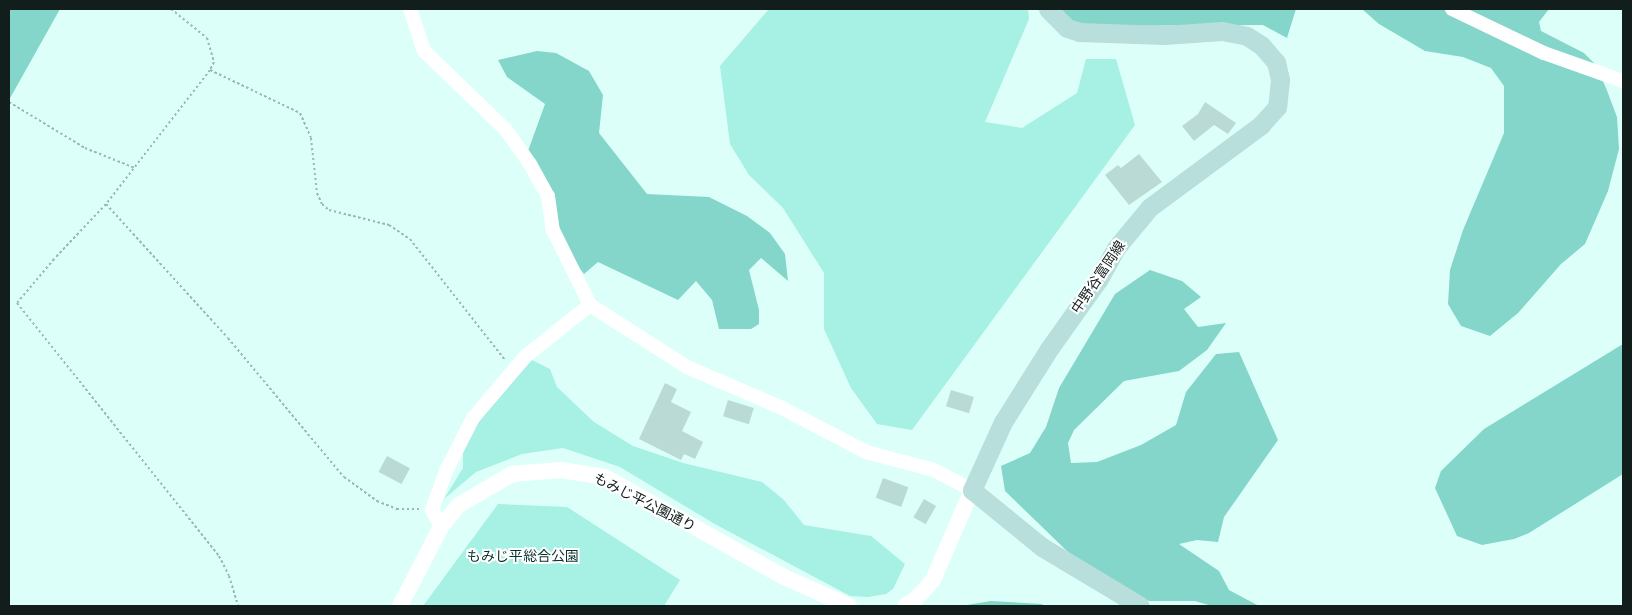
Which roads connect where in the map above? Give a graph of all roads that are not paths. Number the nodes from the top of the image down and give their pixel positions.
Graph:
1 (410, 9) edge
2 (1048, 9) edge
3 (1452, 9) edge
4 (1623, 81) edge
5 (590, 305) junction
6 (972, 490) junction
7 (441, 527) junction
8 (400, 606) edge
9 (849, 606) edge
10 (905, 606) edge
11 (1140, 606) edge

1 - 5 street
2 - 6 main road, 中野谷富岡線
3 - 4 street
5 - 6 street
5 - 7 street
6 - 10 street
6 - 11 main road
7 - 8 street, もみじ平公園通り
7 - 9 street, もみじ平公園通り

